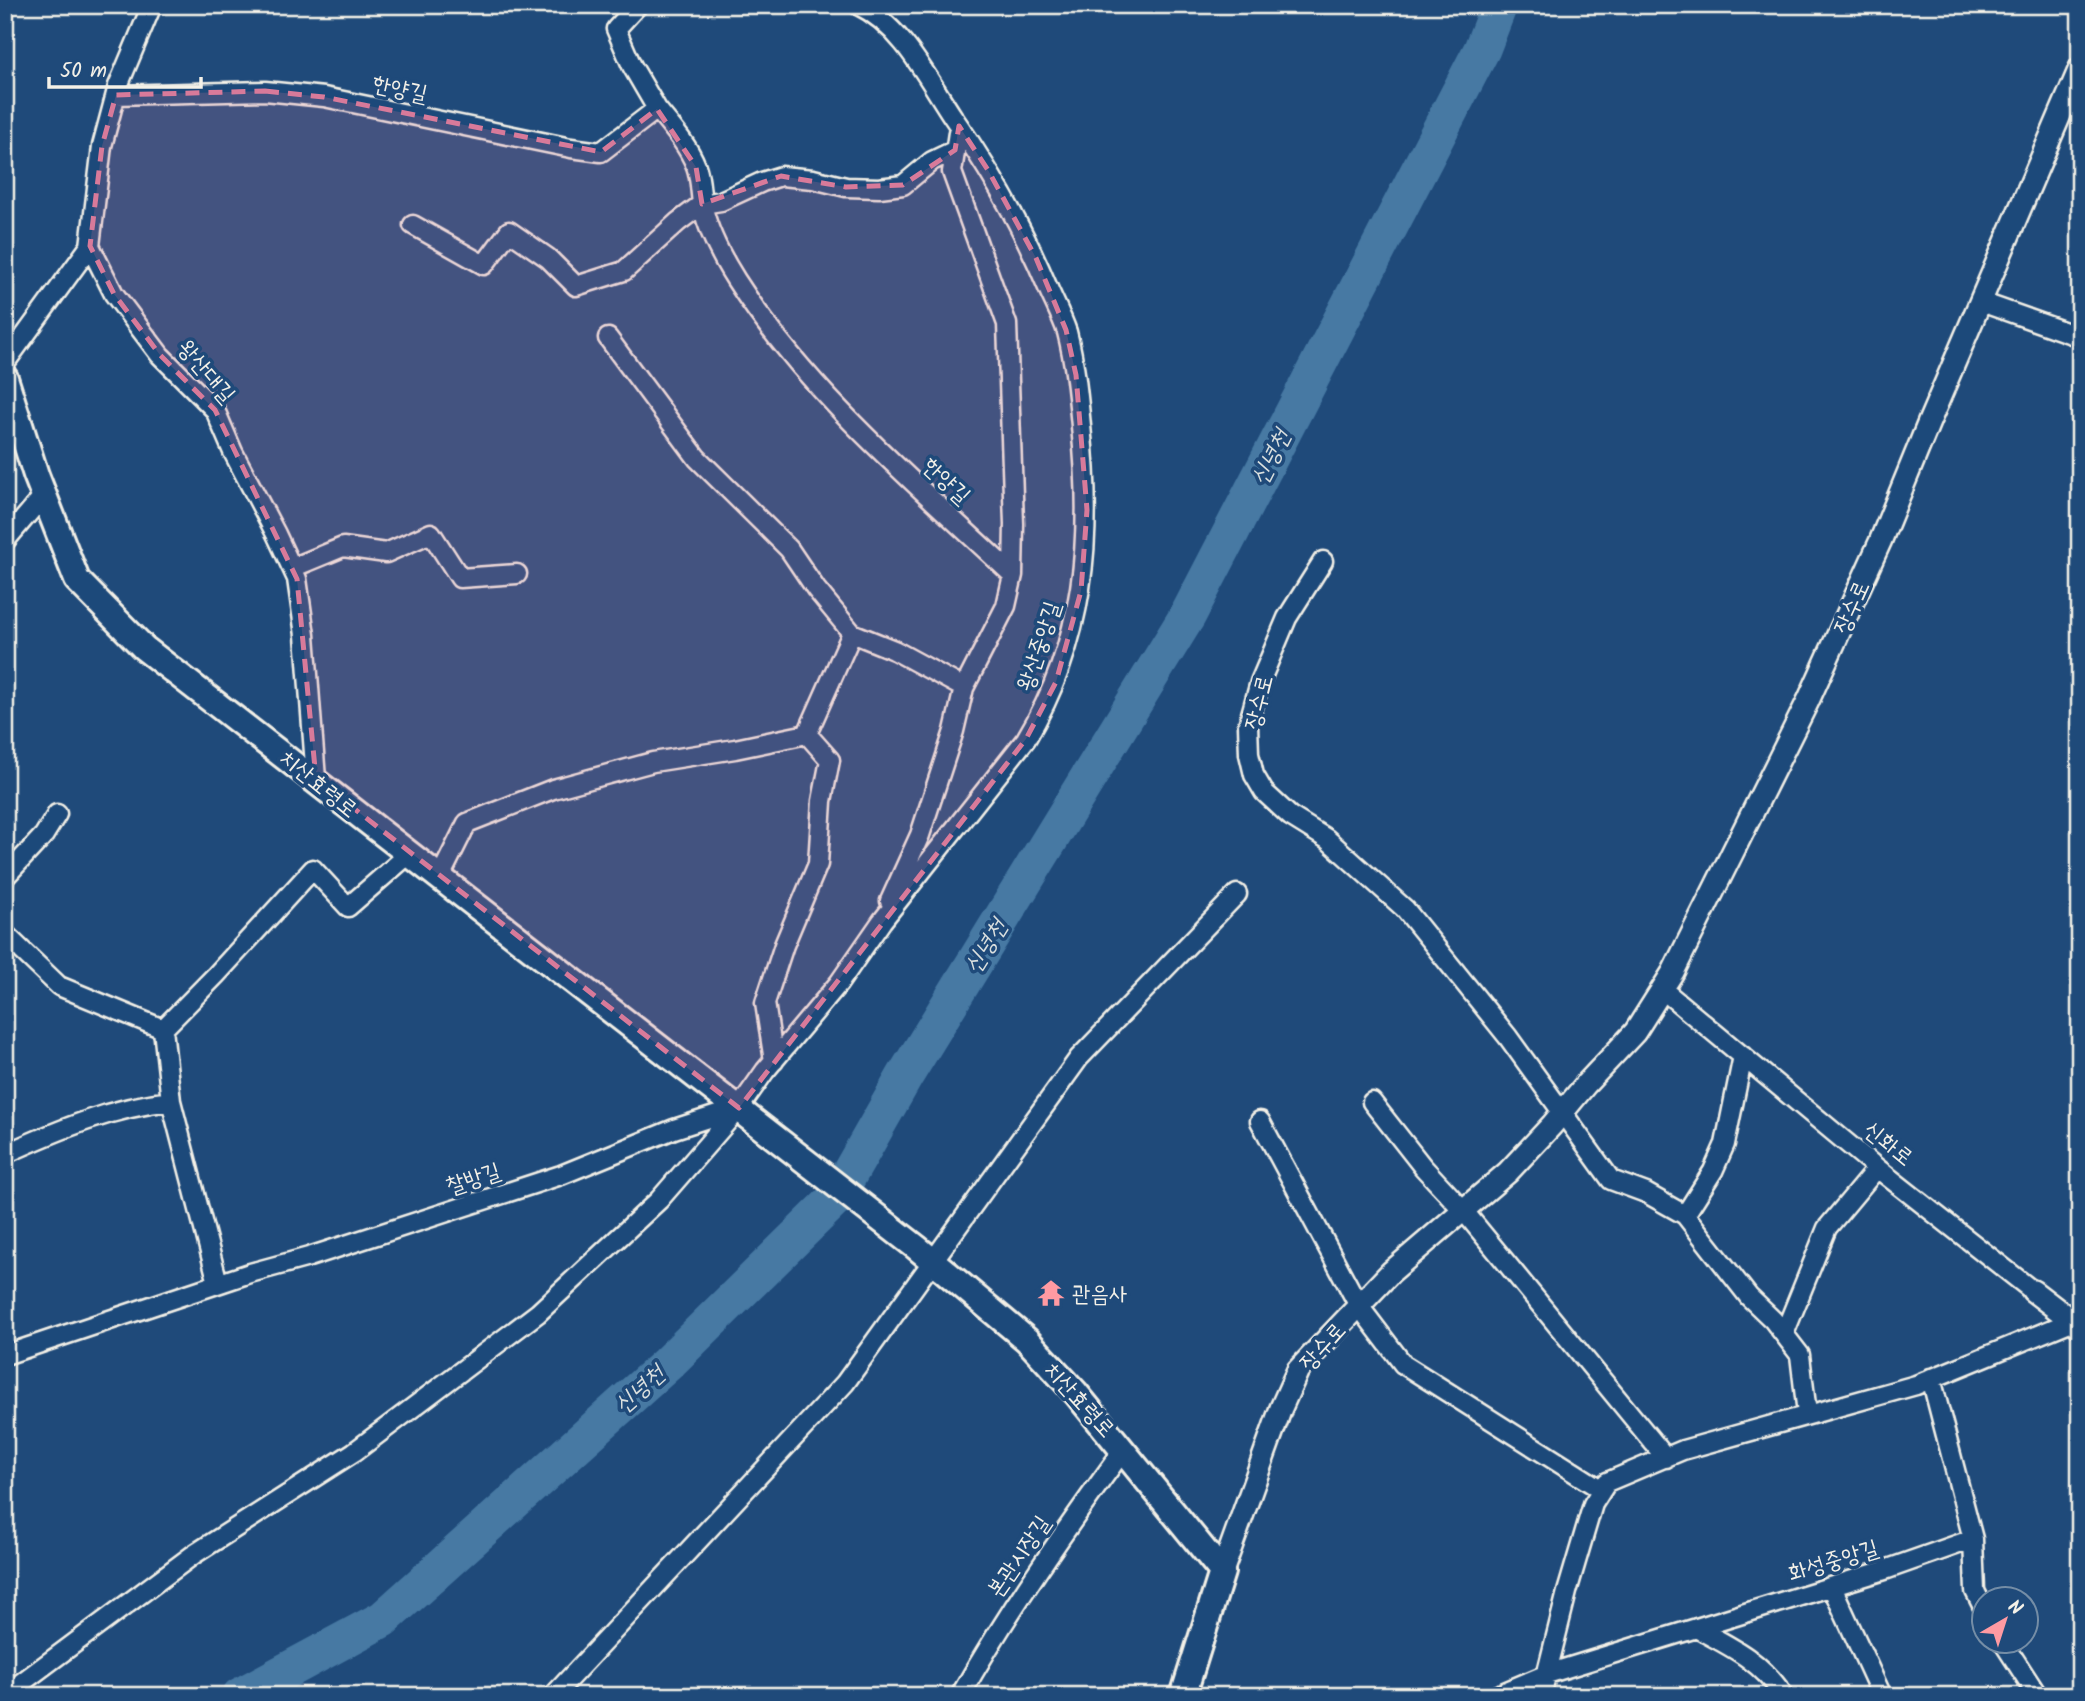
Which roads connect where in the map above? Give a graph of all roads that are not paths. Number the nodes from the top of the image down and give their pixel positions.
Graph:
1 (152, 5) edge
2 (638, 5) edge
3 (858, 5) edge
4 (2080, 68) edge
5 (116, 94) junction
6 (657, 109) junction
7 (960, 126) junction
8 (955, 150) junction
9 (702, 204) junction
10 (413, 225) dead end
11 (90, 246) junction
12 (1981, 302) junction
13 (2080, 337) edge
14 (608, 338) dead end
15 (5, 363) edge
16 (5, 378) edge
17 (44, 495) junction
18 (5, 541) edge
19 (1323, 561) dead end
20 (292, 568) junction
21 (517, 574) dead end
22 (1013, 575) junction
23 (852, 633) junction
24 (964, 688) junction
25 (807, 734) junction
26 (316, 779) junction
27 (57, 814) dead end
28 (409, 854) junction
29 (5, 877) edge
30 (440, 877) junction
31 (1237, 894) dead end
32 (882, 921) junction
33 (5, 934) edge
34 (1662, 989) junction
35 (163, 1029) junction
36 (1743, 1056) junction
37 (774, 1061) junction
38 (171, 1101) junction
39 (1372, 1102) dead end
40 (739, 1108) junction
41 (1563, 1112) junction
42 (1260, 1121) dead end
43 (5, 1154) edge
44 (1877, 1168) junction
45 (1463, 1210) junction
46 (1685, 1215) junction
47 (924, 1254) junction
48 (218, 1283) junction
49 (2033, 1291) joint
50 (1359, 1306) junction
51 (2076, 1324) edge
52 (1784, 1334) junction
53 (5, 1355) edge
54 (1931, 1378) junction
55 (1807, 1414) junction
56 (1124, 1449) junction
57 (1665, 1458) junction
58 (1602, 1490) junction
59 (1973, 1539) junction
60 (1222, 1572) junction
61 (1975, 1586) edge
62 (1832, 1587) junction
63 (1696, 1628) junction
64 (2012, 1656) edge
65 (1547, 1674) junction
66 (5, 1695) edge
67 (553, 1696) edge
68 (960, 1696) edge
69 (1183, 1696) edge
70 (1495, 1696) edge
71 (1541, 1696) edge
72 (1784, 1696) edge
73 (1881, 1696) edge
74 (2038, 1696) edge

1 - 5 street
2 - 6 street, 한양길
3 - 7 street, 왕산중앙길
4 - 12 street, 장수로
5 - 6 street, 한양길
5 - 11 street
6 - 9 street, 한양길
7 - 8 street
7 - 32 street, 왕산중앙길
8 - 9 street
8 - 22 street
9 - 10 street
9 - 22 street, 한양길
11 - 15 street
11 - 20 street, 왕산대길
12 - 13 street
12 - 34 street, 장수로
14 - 23 street
16 - 17 main road, 치산효령로
17 - 18 street
17 - 26 main road, 치산효령로
19 - 41 street, 장수로
20 - 21 street
20 - 26 street, 왕산대길
22 - 24 street
23 - 24 street
23 - 25 street
24 - 32 street
25 - 30 street
25 - 37 street
26 - 28 main road, 치산효령로
27 - 29 street
28 - 30 main road, 치산효령로
28 - 35 street
30 - 40 main road, 치산효령로
31 - 47 street
32 - 37 street, 왕산중앙길
33 - 35 street
34 - 36 street, 신화로
34 - 41 street, 장수로
35 - 38 street
36 - 44 street, 신화로
36 - 46 street
37 - 40 street, 왕산중앙길
38 - 43 street
38 - 48 street
39 - 45 street
40 - 47 main road, 치산효령로
40 - 48 street, 찰방길
40 - 66 street, 왕산중앙길
41 - 45 street, 장수로
41 - 46 street, 장수로
42 - 50 street
44 - 49 street, 신화로
44 - 52 street
45 - 50 street, 장수로
45 - 57 street
46 - 52 street, 장수로
47 - 56 main road, 치산효령로
47 - 67 street
48 - 53 street, 찰방길
49 - 51 street
50 - 58 street
50 - 60 street, 장수로
51 - 54 street
52 - 55 street, 장수로
54 - 55 street
54 - 59 street
55 - 57 street
56 - 60 main road, 치산효령로
56 - 68 street, 본관시장길
57 - 58 street
58 - 65 street
59 - 61 street
59 - 62 street, 화성중앙길
60 - 69 main road, 장수로
62 - 63 street, 화성중앙길
62 - 73 street
63 - 65 street, 화성중앙길
63 - 72 street
64 - 74 street
65 - 70 street, 화성중앙길
65 - 71 street

